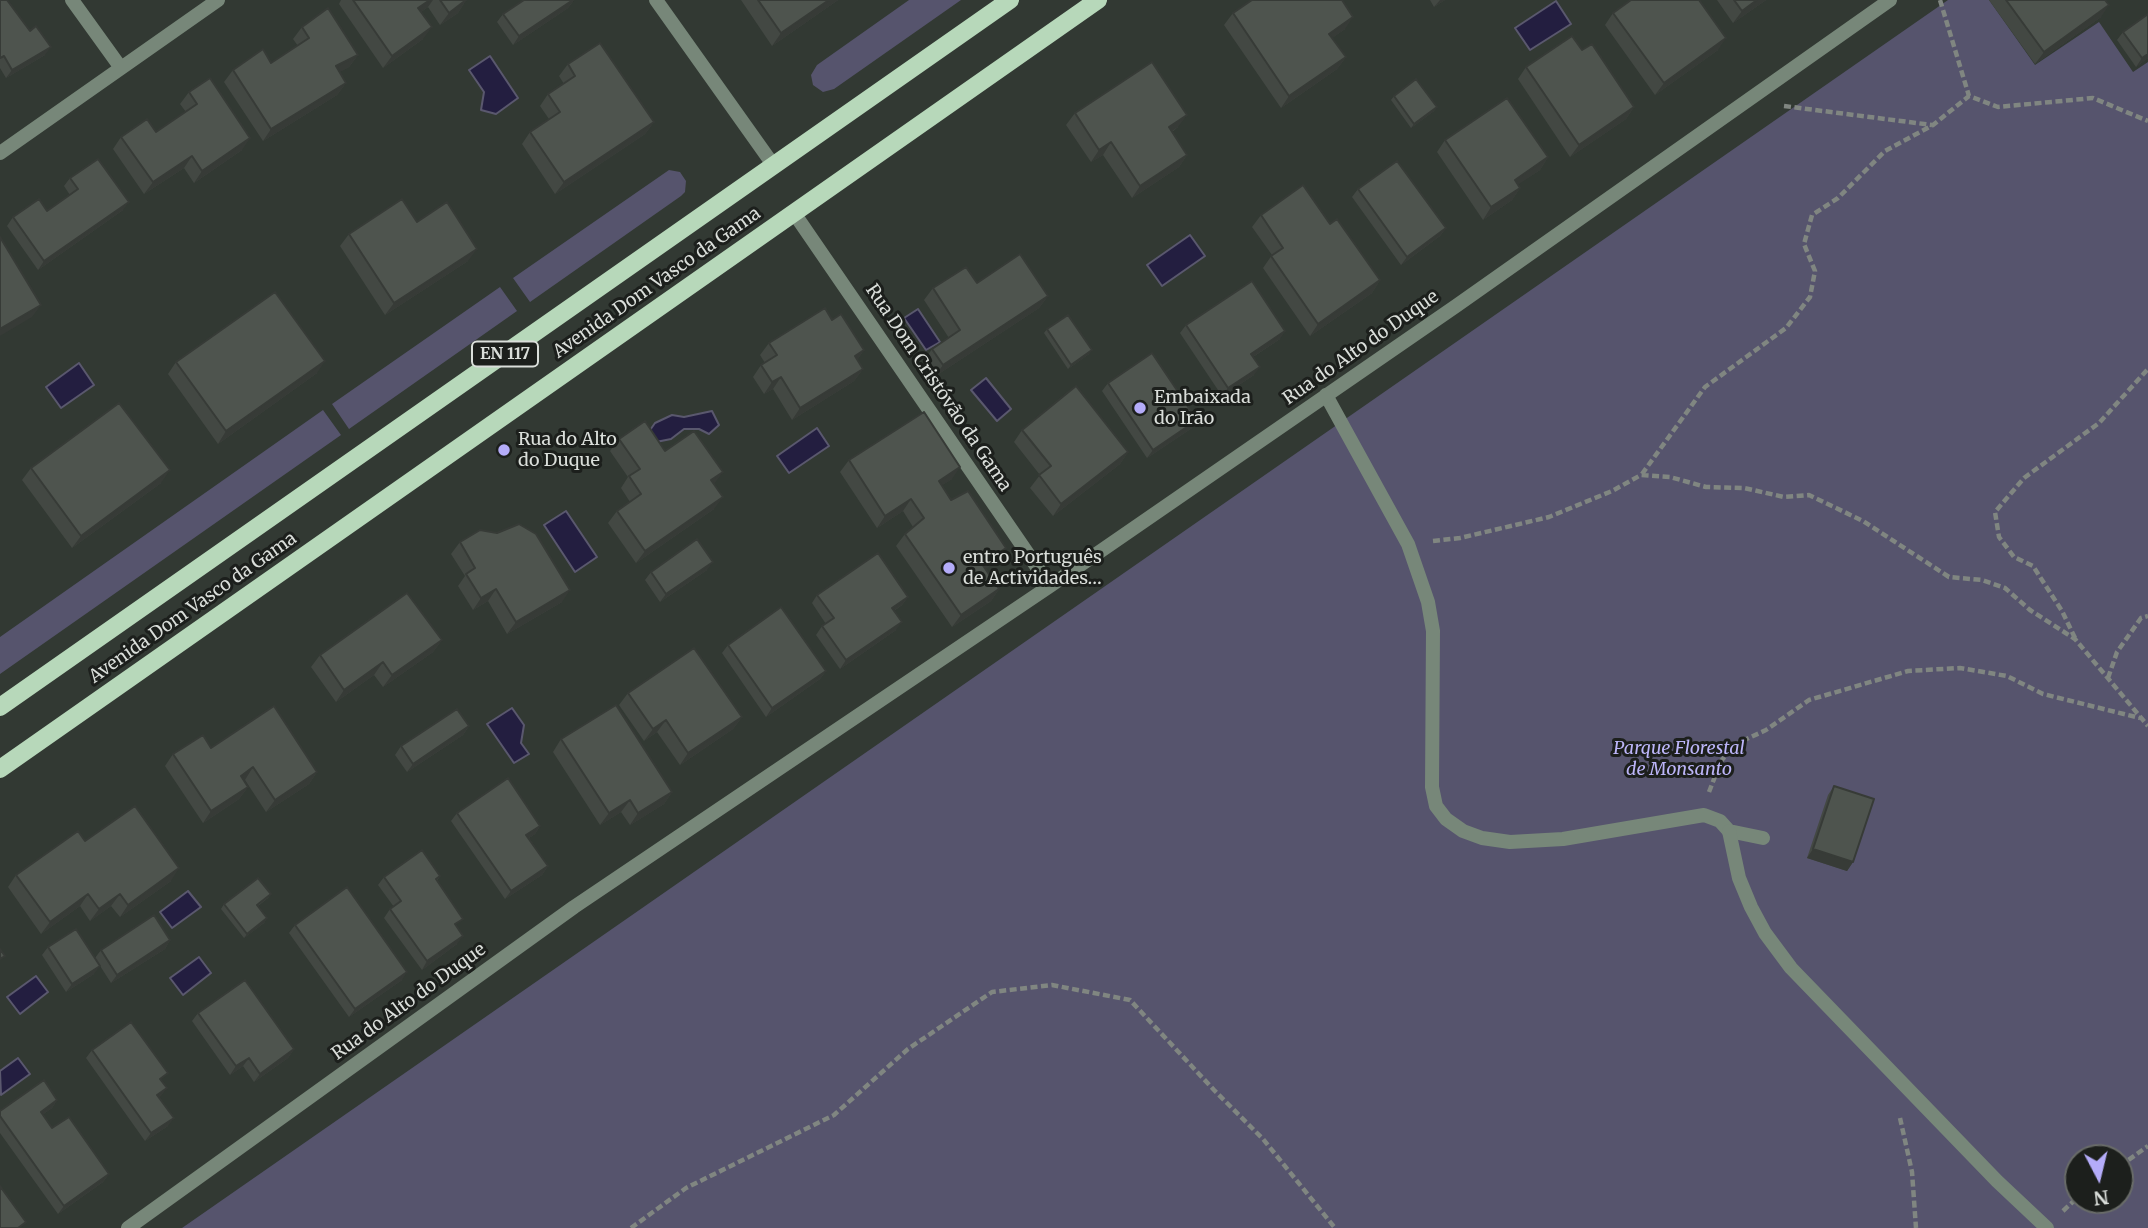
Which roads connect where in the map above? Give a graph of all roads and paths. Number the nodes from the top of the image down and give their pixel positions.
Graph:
1 (72, 0) edge
2 (218, 0) edge
3 (656, 0) edge
4 (1010, 0) edge
5 (1098, 0) edge
6 (1890, 0) edge
7 (1940, 0) edge
8 (121, 68) junction
9 (1969, 96) junction
10 (1747, 100) junction
11 (2148, 121) edge
12 (1933, 125) junction
13 (0, 153) edge
14 (774, 166) junction
15 (794, 213) junction
16 (2148, 369) edge
17 (1326, 395) junction
18 (1641, 475) junction
19 (1408, 544) junction
20 (1050, 586) junction
21 (2148, 616) edge
22 (2075, 639) junction
23 (2108, 678) junction
24 (0, 707) edge
25 (2141, 718) junction
26 (2148, 726) edge
27 (0, 769) edge
28 (1704, 814) junction
29 (1729, 831) junction
30 (1763, 838) dead end
31 (1889, 1070) junction
32 (128, 1228) edge
33 (631, 1228) edge
34 (1335, 1228) edge
35 (1916, 1228) edge
36 (2047, 1228) edge

1 - 8 street
2 - 8 street
3 - 14 street
4 - 14 main road, Avenida Dom Vasco da Gama / EN 117
5 - 15 main road, Avenida Dom Vasco da Gama / EN 117
6 - 10 street, Rua do Alto do Duque
7 - 9 path
8 - 13 street
9 - 11 path
9 - 12 path
10 - 12 path
10 - 17 street, Rua do Alto do Duque
12 - 18 path
14 - 24 main road, Avenida Dom Vasco da Gama / EN 117
15 - 20 street, Rua Dom Cristóvão da Gama
15 - 27 main road, Avenida Dom Vasco da Gama / EN 117
16 - 22 path
17 - 19 street
17 - 20 street, Rua do Alto do Duque
18 - 19 path
18 - 22 path
19 - 28 street
20 - 32 street, Rua do Alto do Duque
21 - 23 path
22 - 23 path
23 - 25 path
25 - 26 path
25 - 28 path
28 - 29 street
29 - 30 street
29 - 31 street
31 - 35 path
31 - 36 street
33 - 34 path

